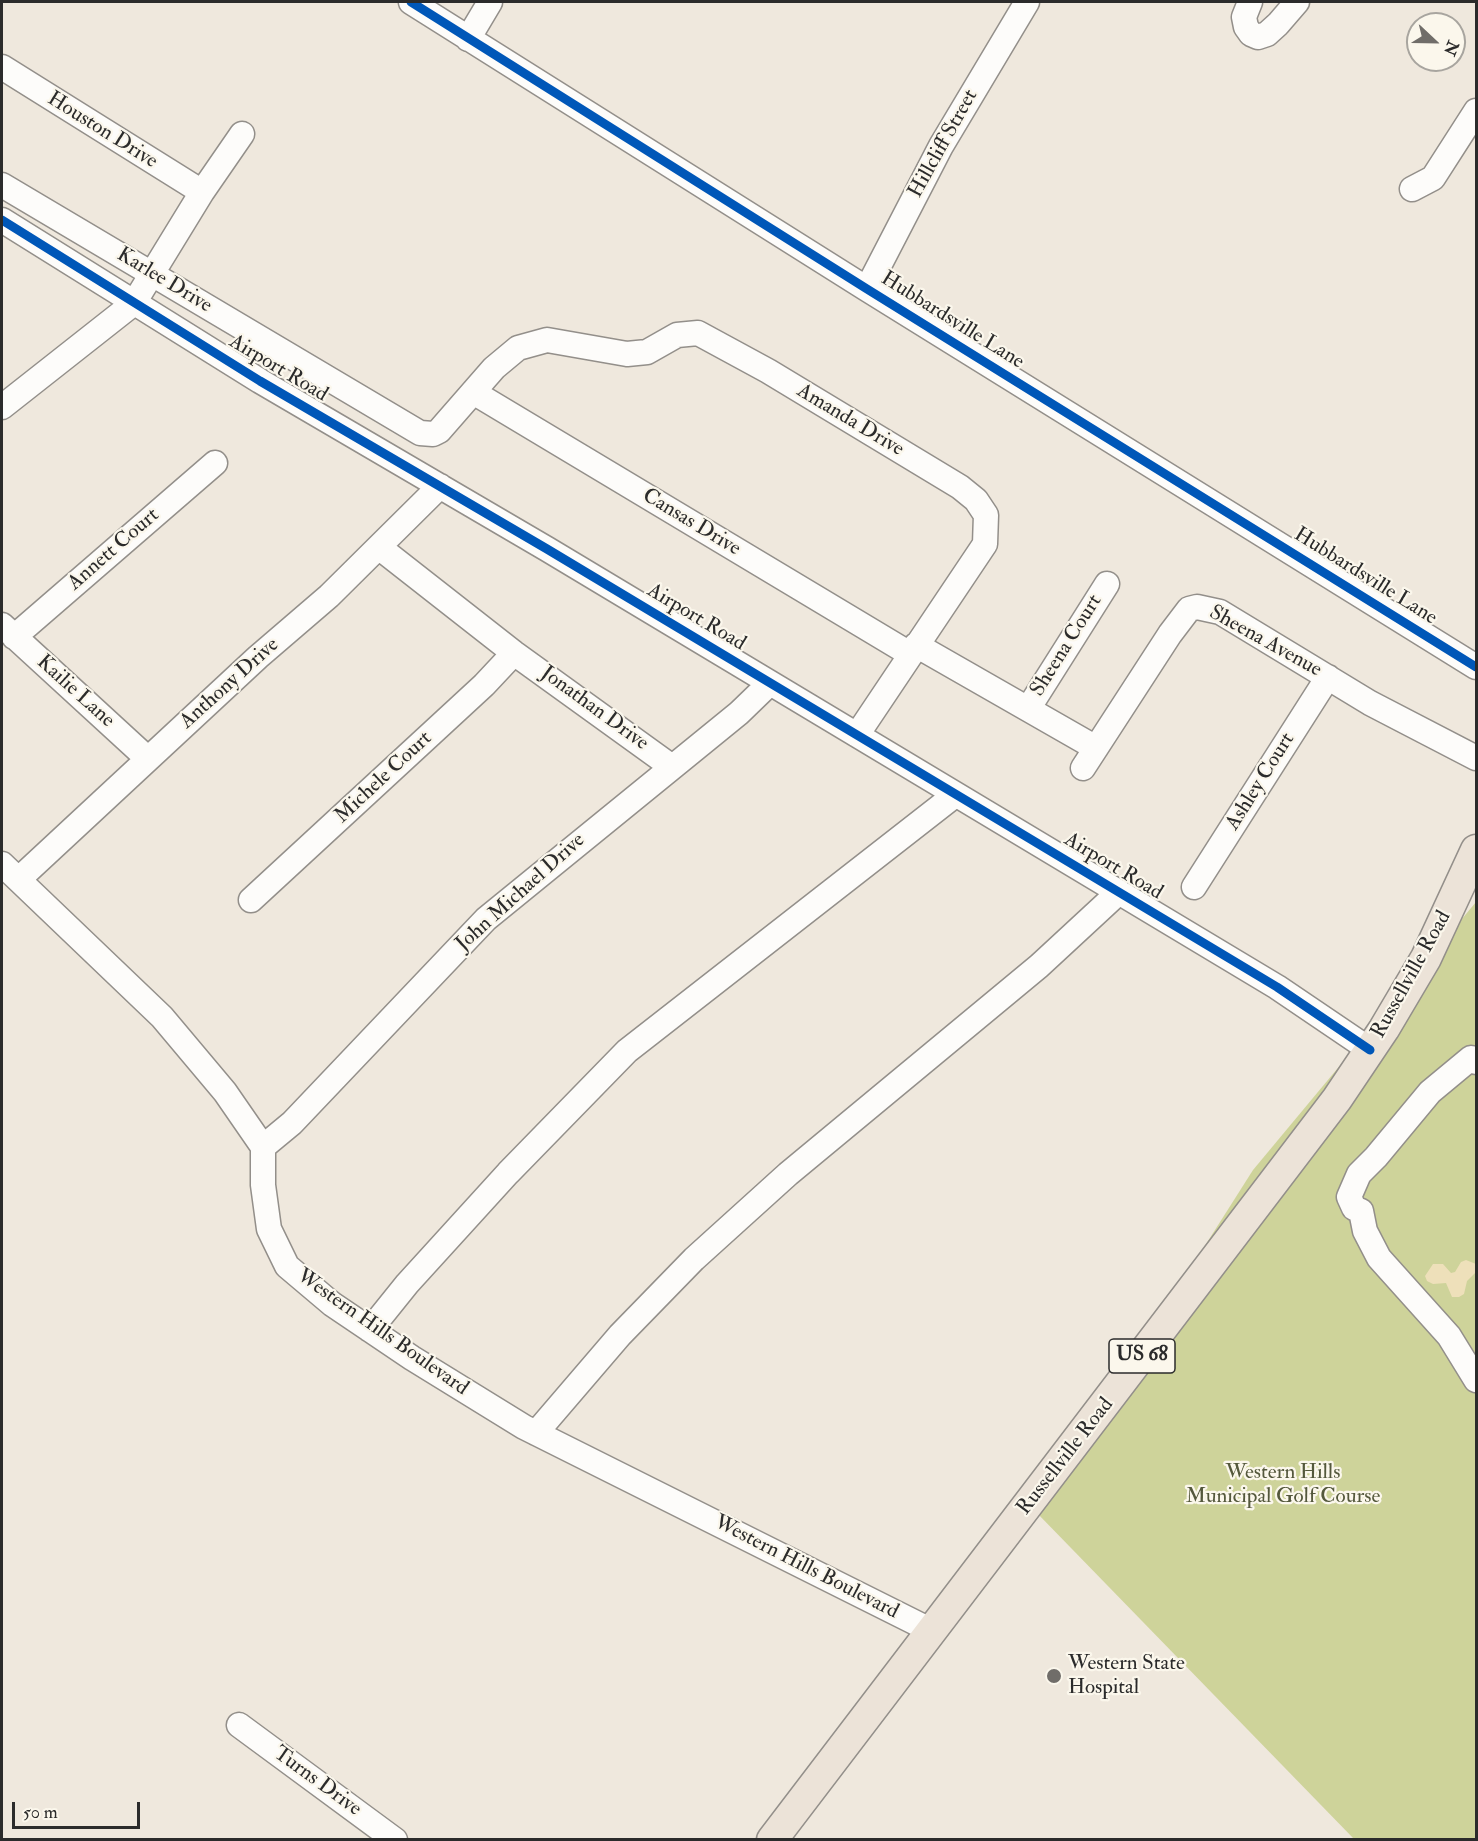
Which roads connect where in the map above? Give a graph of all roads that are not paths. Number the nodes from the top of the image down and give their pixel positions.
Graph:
1 (411, 2) edge
2 (490, 2) edge
3 (1027, 2) edge
4 (1250, 2) edge
5 (1297, 2) edge
6 (468, 39) junction
7 (2, 68) edge
8 (1476, 111) edge
9 (242, 134) dead end
10 (2, 184) edge
11 (1412, 189) dead end
12 (202, 192) junction
13 (2, 220) edge
14 (152, 273) junction
15 (867, 289) junction
16 (134, 303) junction
17 (473, 392) junction
18 (2, 407) edge
19 (215, 463) dead end
20 (440, 486) junction
21 (380, 548) junction
22 (1107, 584) dead end
23 (8, 631) edge
24 (913, 649) junction
25 (514, 653) junction
26 (1476, 666) edge
27 (1328, 677) junction
28 (770, 683) junction
29 (1028, 709) junction
30 (857, 735) junction
31 (1096, 748) junction
32 (1476, 758) edge
33 (148, 759) junction
34 (672, 767) junction
35 (1083, 768) dead end
36 (955, 795) junction
37 (1476, 850) edge
38 (1476, 870) edge
39 (10, 872) edge
40 (1194, 887) dead end
41 (1119, 892) junction
42 (251, 900) dead end
43 (1370, 1050) junction
44 (1476, 1062) edge
45 (263, 1147) junction
46 (370, 1330) junction
47 (1476, 1380) edge
48 (536, 1433) junction
49 (932, 1631) junction
50 (239, 1725) dead end
51 (395, 1839) edge
52 (772, 1839) edge
53 (786, 1839) edge

1 - 6 street, Hubbardsville Lane
2 - 6 street
3 - 15 street, Hillcliff Street
4 - 5 street
6 - 15 street, Hubbardsville Lane
7 - 12 street, Houston Drive
8 - 11 street
9 - 12 street
10 - 14 street, Karlee Drive
12 - 14 street
13 - 16 street, Airport Road
14 - 16 street
14 - 17 street, Karlee Drive
15 - 26 street, Hubbardsville Lane
16 - 18 street
16 - 20 street, Airport Road
17 - 24 street, Cansas Drive
17 - 24 street, Amanda Drive
19 - 23 street, Annett Court
20 - 21 street, Anthony Drive
20 - 28 street, Airport Road
21 - 25 street, Jonathan Drive
21 - 33 street, Anthony Drive
22 - 29 street, Sheena Court
23 - 33 street, Kailie Lane
24 - 29 street, Cansas Drive
24 - 30 street, Amanda Drive
25 - 34 street, Jonathan Drive
25 - 42 street, Michele Court
27 - 31 street, Sheena Avenue
27 - 32 street, Sheena Avenue
27 - 40 street, Ashley Court
28 - 30 street, Airport Road
28 - 34 street, John Michael Drive
29 - 31 street, Cansas Drive
30 - 36 street, Airport Road
31 - 35 street, Sheena Avenue
33 - 39 street, Anthony Drive
34 - 45 street, John Michael Drive
36 - 41 street, Airport Road
36 - 46 street
37 - 43 main road, Russellville Road / US 68
38 - 53 main road, Russellville Road / US 68
39 - 45 street
41 - 43 street, Airport Road
41 - 48 street
43 - 49 main road, Russellville Road / US 68
44 - 47 street
45 - 46 street, Western Hills Boulevard
46 - 48 street, Western Hills Boulevard
48 - 49 street, Western Hills Boulevard
49 - 52 main road, Russellville Road / US 68
50 - 51 street, Turns Drive

